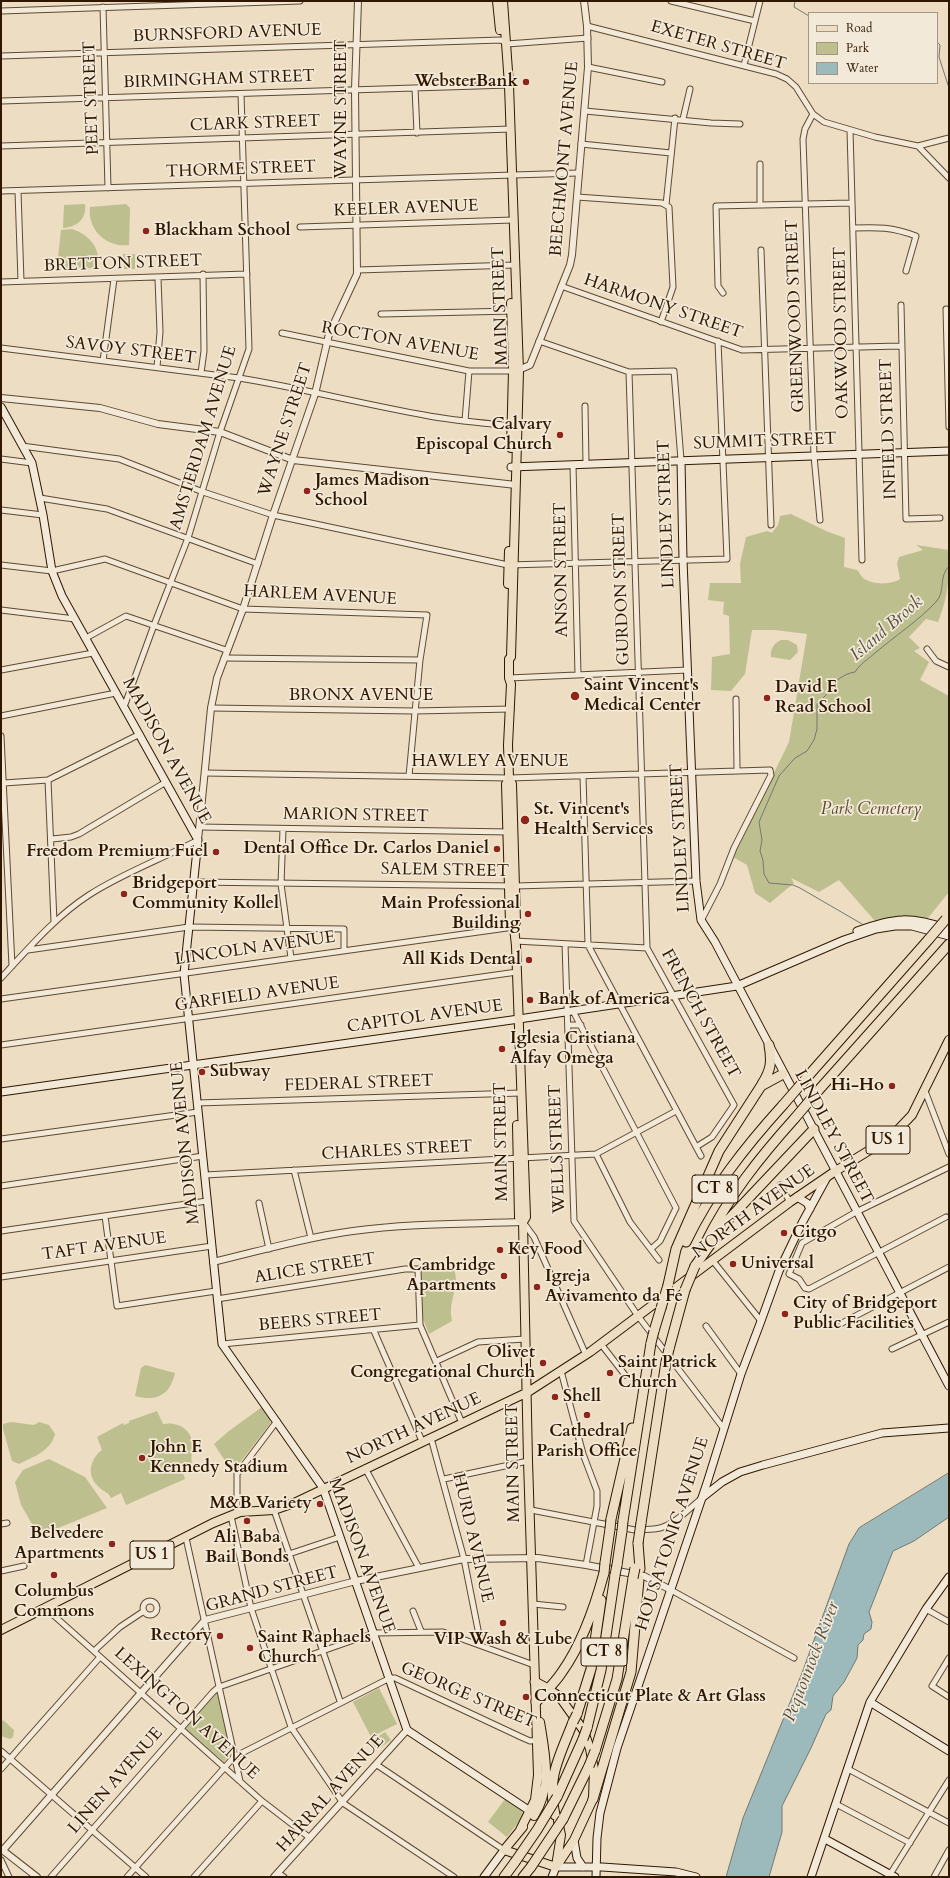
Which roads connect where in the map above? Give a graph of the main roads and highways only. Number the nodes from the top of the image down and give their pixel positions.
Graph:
1 (497, 1) edge
2 (503, 1) edge
3 (504, 42) junction
4 (1, 407) edge
5 (949, 451) edge
6 (681, 460) junction
7 (513, 467) junction
8 (948, 918) edge
9 (949, 929) edge
10 (949, 936) edge
11 (844, 940) junction
12 (948, 944) edge
13 (737, 986) junction
14 (516, 1020) junction
15 (949, 1040) edge
16 (768, 1046) junction
17 (194, 1065) junction
18 (783, 1074) junction
19 (762, 1086) junction
20 (1, 1092) edge
21 (814, 1129) junction
22 (834, 1172) junction
23 (826, 1179) junction
24 (794, 1200) junction
25 (810, 1209) junction
26 (695, 1266) junction
27 (668, 1286) junction
28 (645, 1382) junction
29 (948, 1382) edge
30 (528, 1392) junction
31 (949, 1428) edge
32 (323, 1488) junction
33 (702, 1498) junction
34 (604, 1573) junction
35 (637, 1573) junction
36 (949, 1578) edge
37 (1, 1630) edge
38 (535, 1682) junction
39 (548, 1689) junction
40 (536, 1702) junction
41 (870, 1702) junction
42 (539, 1740) junction
43 (949, 1751) edge
44 (538, 1775) junction
45 (544, 1791) junction
46 (593, 1799) junction
47 (533, 1812) junction
48 (559, 1817) junction
49 (825, 1839) junction
50 (574, 1840) junction
51 (504, 1850) junction
52 (556, 1867) junction
53 (583, 1867) junction
54 (595, 1867) junction
55 (891, 1876) edge
56 (484, 1877) edge
57 (504, 1877) edge
58 (523, 1877) edge
59 (552, 1877) edge
60 (596, 1877) edge
61 (696, 1877) edge
62 (811, 1877) edge

1 - 3 main road, MAIN STREET
2 - 3 main road, MAIN STREET
3 - 7 main road, MAIN STREET
4 - 17 main road, MADISON AVENUE
5 - 6 main road, SUMMIT STREET
6 - 7 main road, SUMMIT STREET
6 - 13 main road, LINDLEY STREET
7 - 14 main road, MAIN STREET
8 - 27 highway, CT 8, bridge
9 - 11 main road, CAPITOL AVENUE
10 - 11 main road, CAPITOL AVENUE
11 - 13 main road, CAPITOL AVENUE
12 - 26 highway, CT 8, bridge
13 - 14 main road, CAPITOL AVENUE
13 - 16 main road, LINDLEY STREET
14 - 17 main road, CAPITOL AVENUE
14 - 30 main road, MAIN STREET
15 - 22 main road, NORTH AVENUE / US 1
16 - 18 main road, LINDLEY STREET
16 - 19 highway
17 - 20 main road, CAPITOL AVENUE
17 - 32 main road, MADISON AVENUE
18 - 19 highway
18 - 21 main road, LINDLEY STREET
19 - 27 highway
21 - 22 main road, LINDLEY STREET
21 - 26 highway
22 - 23 main road, NORTH AVENUE / US 1
22 - 29 main road, LINDLEY STREET
23 - 24 main road, NORTH AVENUE / US 1
23 - 25 main road, HOUSATONIC AVENUE
24 - 25 main road
24 - 30 main road, NORTH AVENUE / US 1
25 - 33 main road, HOUSATONIC AVENUE
26 - 35 highway, CT 8, bridge
27 - 28 highway, CT 8, bridge
28 - 34 highway, bridge
28 - 57 highway, CT 8, bridge
30 - 32 main road, NORTH AVENUE / US 1
30 - 38 main road, MAIN STREET
31 - 33 main road
32 - 37 main road, NORTH AVENUE / US 1
32 - 47 main road, MADISON AVENUE
33 - 54 main road, HOUSATONIC AVENUE
34 - 39 highway
34 - 48 highway
35 - 46 highway
35 - 48 highway, CT 8, bridge
36 - 41 main road
38 - 39 highway
38 - 40 main road, MAIN STREET
39 - 40 highway
39 - 46 main road, MAIN STREET
40 - 42 main road, MAIN STREET
41 - 43 main road
41 - 49 main road
42 - 44 main road, MAIN STREET
42 - 45 main road, MAIN STREET
44 - 45 main road, MAIN STREET
44 - 47 main road, MAIN STREET
45 - 47 main road, MAIN STREET
45 - 48 main road, MAIN STREET
46 - 50 main road, MAIN STREET
47 - 51 main road
48 - 52 main road, MAIN STREET
48 - 58 highway, CT 8, bridge
49 - 55 main road
49 - 62 main road
50 - 52 main road, MAIN STREET
50 - 53 main road
51 - 52 main road
51 - 56 main road
52 - 53 main road
52 - 59 main road, MAIN STREET
53 - 54 main road
54 - 60 main road, HOUSATONIC AVENUE
54 - 61 main road

